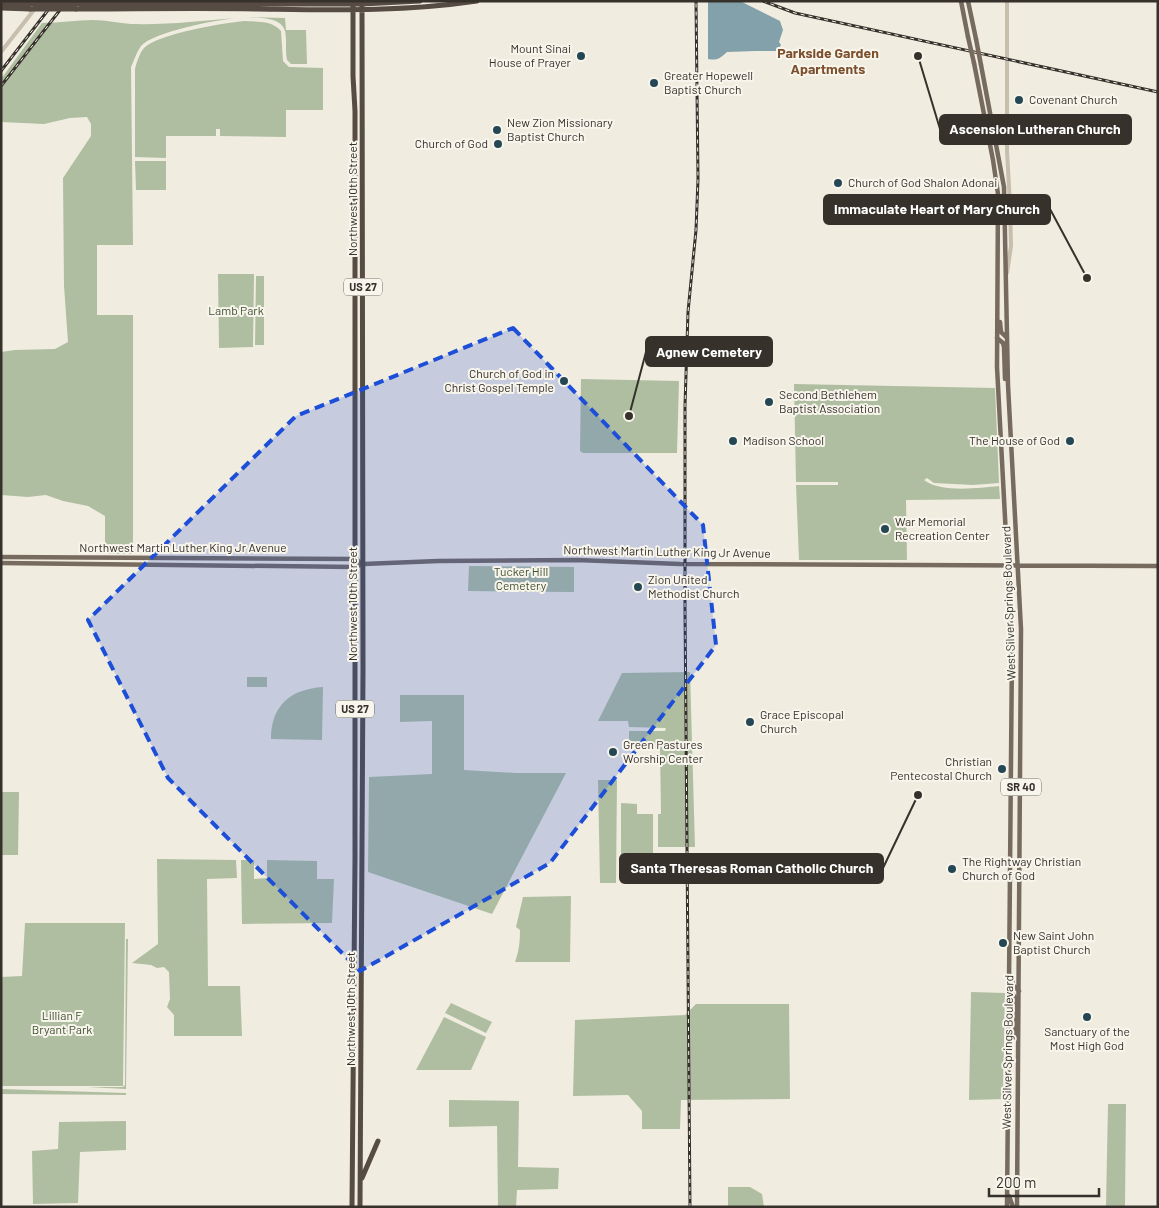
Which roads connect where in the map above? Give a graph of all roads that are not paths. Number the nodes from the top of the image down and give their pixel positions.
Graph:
1 (41, 1) edge
2 (420, 1) edge
3 (477, 1) edge
4 (961, 1) edge
5 (968, 1) edge
6 (1007, 1) edge
7 (353, 3) edge
8 (362, 3) edge
9 (1, 4) edge
10 (32, 6) junction
11 (78, 6) junction
12 (1, 8) edge
13 (353, 11) junction
14 (362, 11) junction
15 (1, 52) edge
16 (1006, 279) junction
17 (998, 289) junction
18 (997, 338) junction
19 (1007, 338) junction
20 (1008, 385) junction
21 (1, 557) edge
22 (355, 559) junction
23 (1, 563) edge
24 (363, 564) junction
25 (1008, 566) junction
26 (1018, 566) junction
27 (1158, 566) edge
28 (355, 567) junction
29 (355, 774) junction
30 (362, 774) junction
31 (1010, 872) junction
32 (1010, 883) junction
33 (1020, 883) junction
34 (1020, 895) junction
35 (354, 953) junction
36 (1009, 954) junction
37 (362, 964) junction
38 (1009, 991) junction
39 (1019, 991) junction
40 (1019, 1037) junction
41 (378, 1142) dead end
42 (360, 1180) junction
43 (1007, 1190) junction
44 (352, 1207) edge
45 (360, 1207) edge
46 (1007, 1207) edge
47 (1013, 1207) edge
48 (1017, 1207) edge

1 - 15 street
2 - 8 highway
3 - 14 highway
4 - 17 main road, West Silver Springs Boulevard / SR 40, bridge
5 - 16 main road, West Silver Springs Boulevard / SR 40, bridge
6 - 16 street
7 - 8 highway
7 - 11 highway
7 - 13 highway, Northwest 10th Street / US 27
8 - 14 highway, Northwest 10th Street
9 - 10 highway
10 - 11 highway, bridge
10 - 12 highway
11 - 13 highway
13 - 14 highway
13 - 22 highway, Northwest 10th Street / US 27
14 - 24 highway, Northwest 10th Street / US 27
16 - 19 main road, West Silver Springs Boulevard / SR 40
17 - 18 main road, West Silver Springs Boulevard / SR 40
17 - 19 main road
18 - 20 main road
18 - 25 main road, West Silver Springs Boulevard / SR 40
19 - 20 main road, West Silver Springs Boulevard / SR 40
20 - 26 main road, West Silver Springs Boulevard / SR 40
21 - 22 main road, Northwest Martin Luther King Jr Avenue
22 - 24 main road
22 - 28 highway, Northwest 10th Street / US 27
23 - 28 main road, Northwest Martin Luther King Jr Avenue
24 - 25 main road, Northwest Martin Luther King Jr Avenue
24 - 28 main road, Northwest Martin Luther King Jr Avenue
24 - 30 highway, Northwest 10th Street / US 27
25 - 26 main road, Northwest Martin Luther King Jr Avenue
25 - 31 main road, West Silver Springs Boulevard / SR 40
26 - 27 main road, Northwest Martin Luther King Jr Avenue
26 - 33 main road, West Silver Springs Boulevard / SR 40
28 - 29 highway, Northwest 10th Street / US 27
29 - 30 highway
29 - 35 highway, Northwest 10th Street / US 27
30 - 37 highway, Northwest 10th Street / US 27
31 - 32 main road, West Silver Springs Boulevard / SR 40
31 - 33 main road
32 - 34 main road
32 - 36 main road, West Silver Springs Boulevard / SR 40
33 - 34 main road, West Silver Springs Boulevard / SR 40
34 - 39 main road, West Silver Springs Boulevard / SR 40
35 - 37 highway
35 - 44 highway, Northwest 10th Street / US 27
36 - 38 main road, West Silver Springs Boulevard / SR 40
36 - 39 main road
37 - 42 highway, Northwest 10th Street / US 27
38 - 40 main road
38 - 43 main road, West Silver Springs Boulevard / SR 40
39 - 40 main road, West Silver Springs Boulevard / SR 40
40 - 48 main road, West Silver Springs Boulevard / SR 40
41 - 42 highway
42 - 45 highway, Northwest 10th Street / US 27
43 - 46 main road, West Silver Springs Boulevard / SR 40
43 - 47 main road

